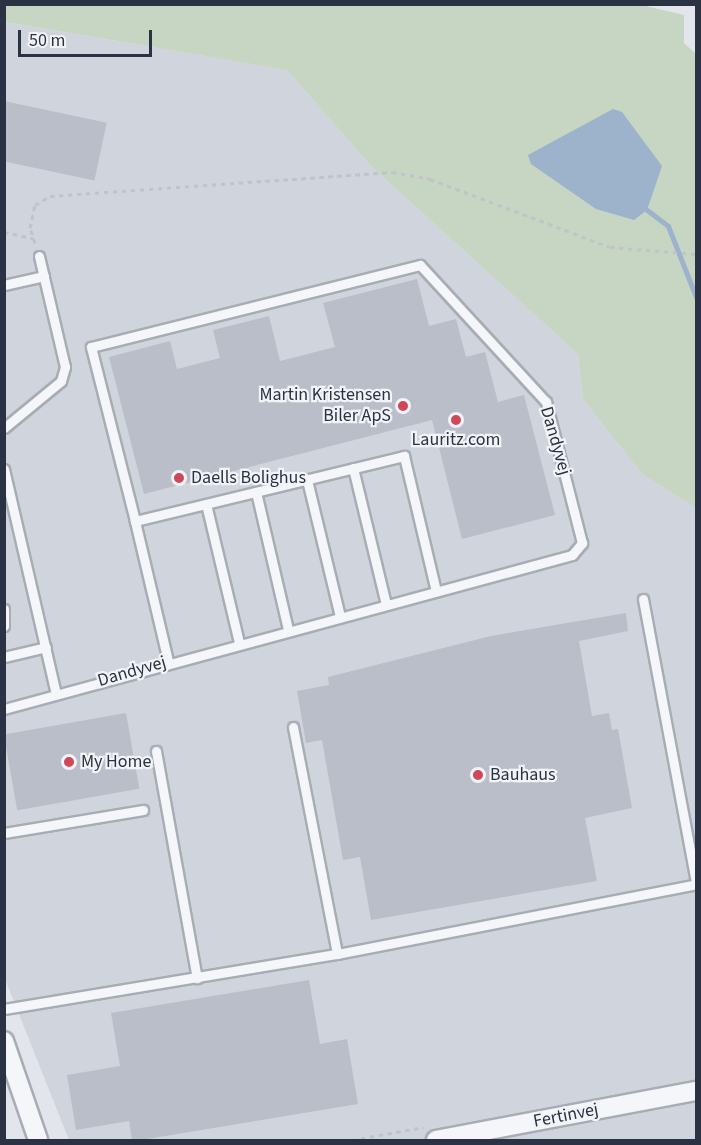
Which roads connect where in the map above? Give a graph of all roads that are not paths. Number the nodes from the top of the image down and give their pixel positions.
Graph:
1 (39, 256) road end
2 (44, 276) junction
3 (4, 285) edge
4 (4, 428) edge
5 (353, 468) junction
6 (4, 469) edge
7 (307, 480) junction
8 (255, 492) junction
9 (206, 504) junction
10 (9, 511) edge
11 (135, 521) junction
12 (436, 591) junction
13 (643, 599) dead end
14 (386, 604) junction
15 (4, 609) edge
16 (340, 616) junction
17 (4, 626) edge
18 (288, 629) junction
19 (239, 642) junction
20 (46, 647) junction
21 (4, 657) edge
22 (168, 661) junction
23 (56, 694) junction
24 (4, 709) edge
25 (293, 727) dead end
26 (156, 752) dead end
27 (142, 810) dead end
28 (4, 833) edge
29 (696, 883) edge
30 (337, 954) junction
31 (197, 978) junction
32 (4, 1009) edge
33 (4, 1041) edge
34 (696, 1091) edge
35 (38, 1140) edge
36 (436, 1140) edge

1 - 2 lane
2 - 3 lane
2 - 4 lane
5 - 7 lane
5 - 12 lane
5 - 14 lane
6 - 10 lane
7 - 8 lane
7 - 16 lane
8 - 9 lane
8 - 18 lane
9 - 11 lane
9 - 19 lane
10 - 20 lane
11 - 12 lane, Dandyvej
11 - 22 lane
12 - 14 lane, Dandyvej
13 - 29 lane
14 - 16 lane, Dandyvej
15 - 17 lane
16 - 18 lane, Dandyvej
18 - 19 lane, Dandyvej
19 - 22 lane, Dandyvej
20 - 21 lane
20 - 23 lane
22 - 23 lane, Dandyvej
23 - 24 lane, Dandyvej
25 - 30 lane
26 - 31 lane
27 - 28 lane
29 - 30 lane
30 - 31 lane
31 - 32 lane
33 - 35 street
34 - 36 street, Fertinvej

